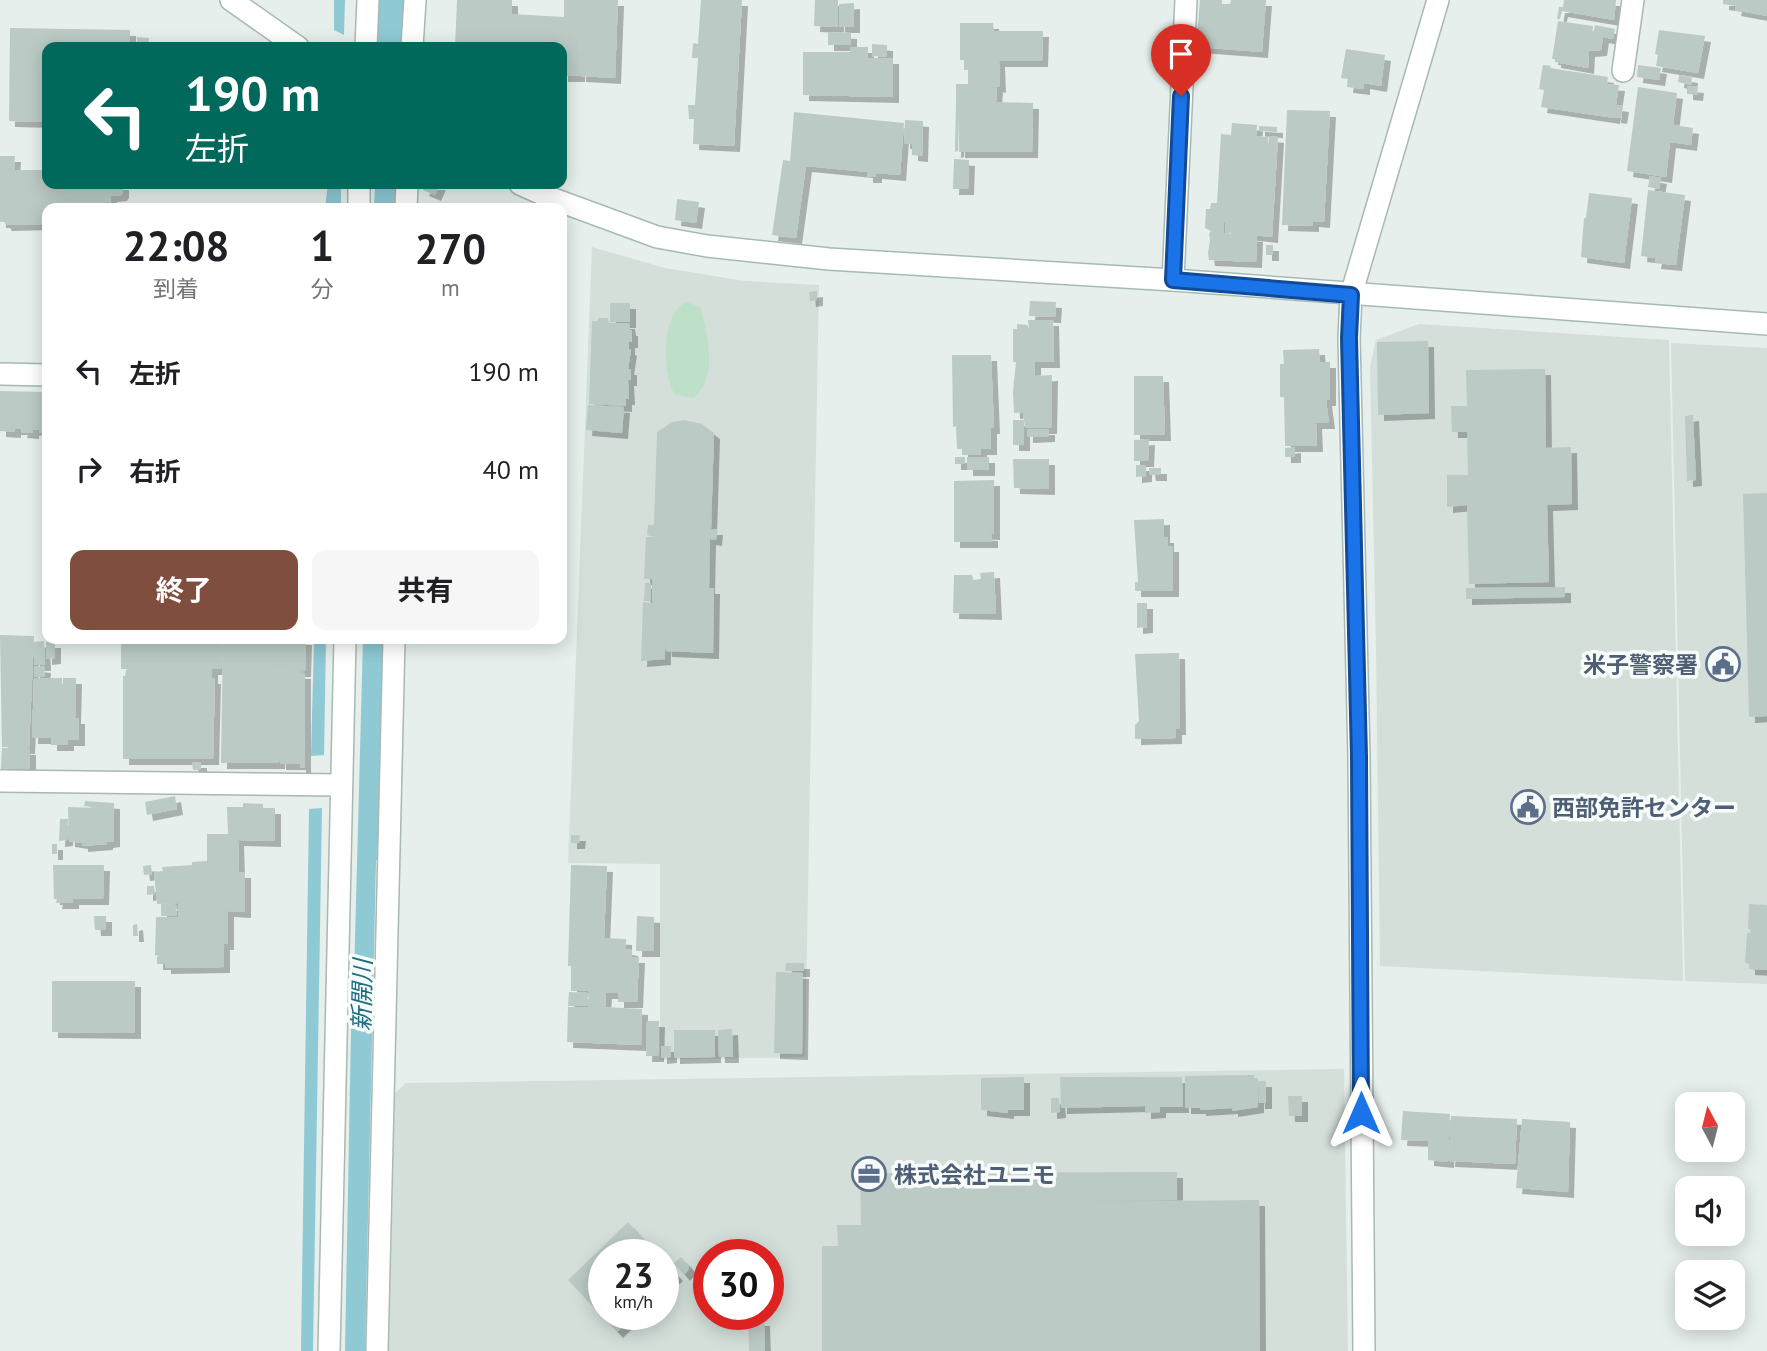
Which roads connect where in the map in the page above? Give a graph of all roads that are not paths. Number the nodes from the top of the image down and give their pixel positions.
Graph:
1 (232, 0) edge
2 (368, 0) edge
3 (415, 0) edge
4 (1186, 0) edge
5 (1438, 0) edge
6 (1633, 0) edge
7 (291, 42) edge
8 (366, 42) edge
9 (412, 42) edge
10 (1623, 71) dead end
11 (531, 189) edge
12 (565, 203) edge
13 (567, 204) edge
14 (1173, 280) junction
15 (1351, 295) junction
16 (1767, 324) edge
17 (0, 374) edge
18 (42, 374) edge
19 (345, 644) edge
20 (394, 644) edge
21 (0, 781) edge
22 (340, 785) junction
23 (329, 1351) edge
24 (377, 1351) edge
25 (1363, 1351) edge

1 - 7 street
2 - 8 street
3 - 9 street
4 - 14 street
5 - 15 street
6 - 10 street
11 - 12 street
13 - 14 street
14 - 15 street
15 - 16 street
15 - 25 street
17 - 18 street
19 - 22 street
20 - 24 street
21 - 22 street
22 - 23 street

